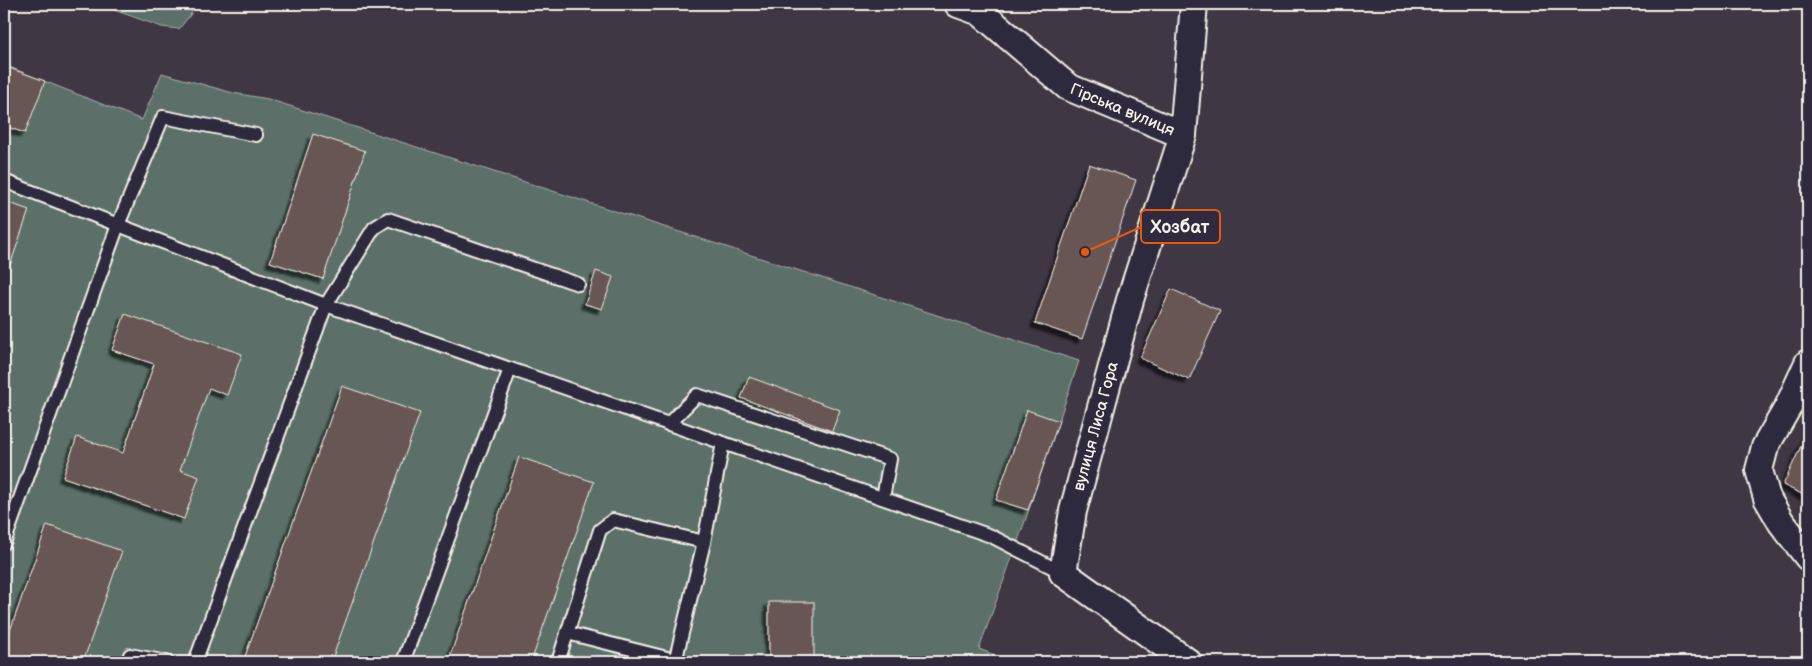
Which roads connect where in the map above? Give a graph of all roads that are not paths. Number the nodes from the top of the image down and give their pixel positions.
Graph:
1 (958, 4) edge
2 (1194, 4) edge
3 (256, 135) dead end
4 (1183, 135) junction
5 (4, 181) edge
6 (118, 225) junction
7 (578, 284) dead end
8 (326, 305) junction
9 (1808, 363) edge
10 (510, 369) junction
11 (668, 424) junction
12 (723, 443) junction
13 (882, 498) junction
14 (704, 542) junction
15 (4, 543) edge
16 (1808, 557) edge
17 (1063, 573) junction
18 (567, 634) junction
19 (675, 661) edge
20 (128, 662) edge
21 (167, 662) edge
22 (195, 662) edge
23 (403, 662) edge
24 (558, 662) edge
25 (1188, 662) edge

1 - 4 street, Гірська вулиця
2 - 4 street, Гірська вулиця
3 - 6 lane
4 - 17 street, вулиця Лиса Гора
5 - 6 lane
6 - 8 lane
6 - 15 lane
7 - 8 lane
8 - 10 lane
8 - 22 lane
9 - 16 street
10 - 11 lane
10 - 23 lane
11 - 12 lane
11 - 13 lane
12 - 13 lane
12 - 14 lane
13 - 17 lane
14 - 18 lane
14 - 19 lane
17 - 25 street
18 - 19 lane
18 - 24 lane
20 - 21 lane

